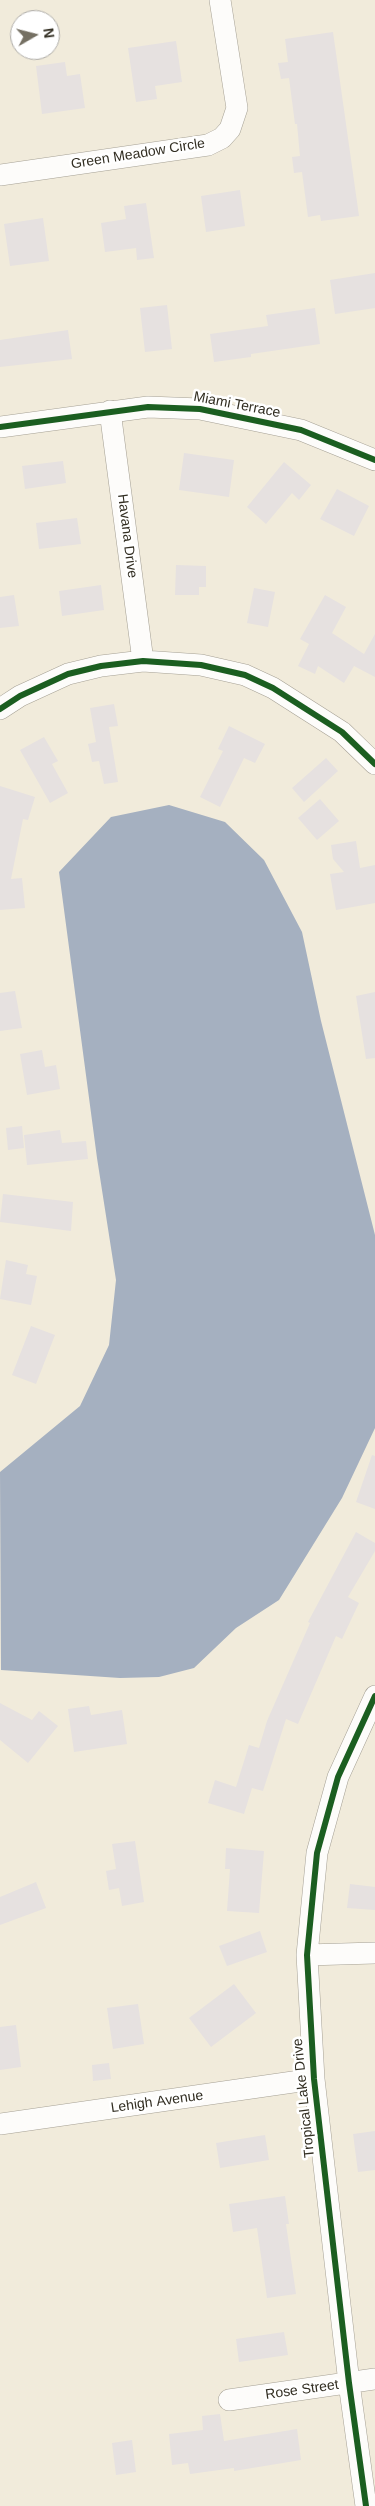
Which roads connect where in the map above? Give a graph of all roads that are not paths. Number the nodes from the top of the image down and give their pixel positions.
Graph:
1 (220, 0) edge
2 (0, 175) edge
3 (110, 411) junction
4 (0, 427) edge
5 (375, 460) edge
6 (143, 662) junction
7 (0, 709) edge
8 (375, 764) edge
9 (375, 1696) edge
10 (375, 1953) edge
11 (307, 1955) junction
12 (314, 2079) junction
13 (0, 2124) edge
14 (375, 2379) edge
15 (349, 2383) junction
16 (228, 2400) dead end
17 (366, 2506) edge

1 - 2 street, Green Meadow Circle
3 - 4 street, Miami Terrace
3 - 5 street, Miami Terrace
3 - 6 street, Havana Drive
6 - 7 street
6 - 8 street
9 - 11 street, Tropical Lake Drive
10 - 11 street
11 - 12 street, Tropical Lake Drive
12 - 13 street, Lehigh Avenue
12 - 15 street, Tropical Lake Drive
14 - 15 street, Rose Street
15 - 16 street, Rose Street
15 - 17 street, Tropical Lake Drive

